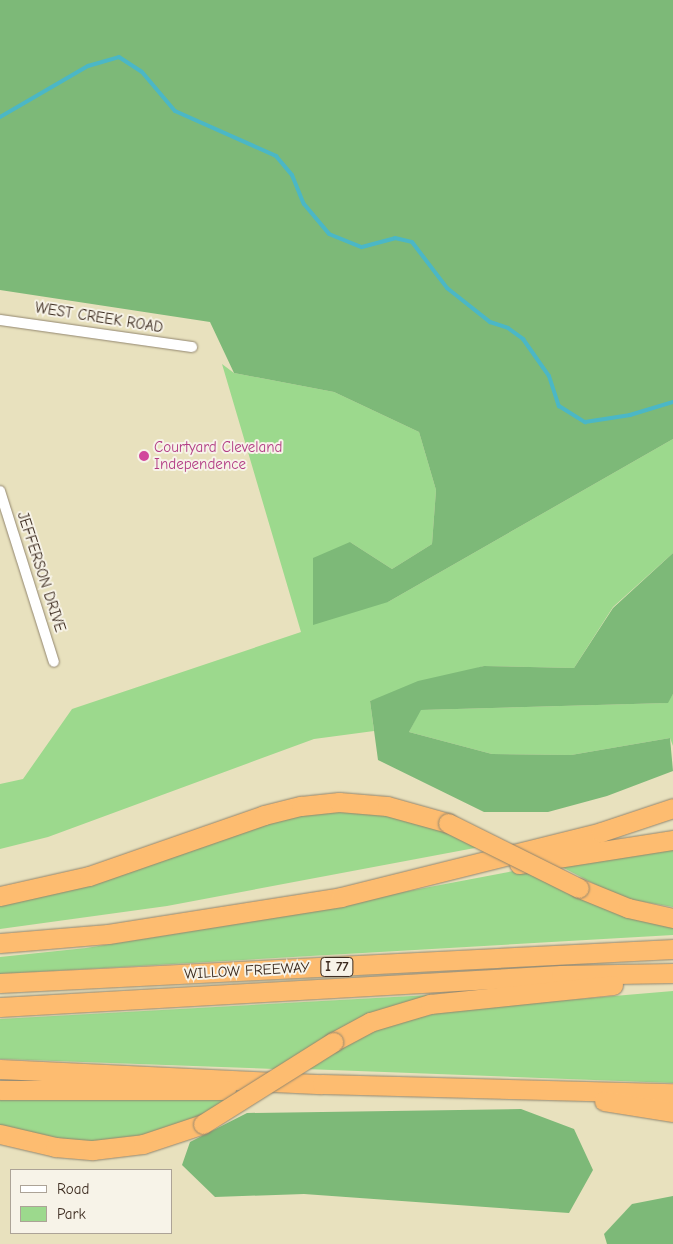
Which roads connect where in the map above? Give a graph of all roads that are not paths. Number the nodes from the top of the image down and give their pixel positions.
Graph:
1 (0, 320) edge
2 (192, 348) dead end
3 (0, 491) edge
4 (54, 662) dead end
5 (673, 808) edge
6 (673, 840) edge
7 (408, 878) junction
8 (0, 896) edge
9 (673, 918) edge
10 (0, 943) edge
11 (673, 948) edge
12 (673, 974) edge
13 (0, 984) edge
14 (0, 1007) edge
15 (0, 1069) edge
16 (322, 1084) junction
17 (0, 1090) edge
18 (549, 1092) junction
19 (673, 1093) edge
20 (673, 1112) edge
21 (0, 1134) edge

1 - 2 street, WEST CREEK ROAD
3 - 4 street, JEFFERSON DRIVE
5 - 7 highway
6 - 7 highway
7 - 10 highway
8 - 9 highway, bridge
11 - 13 highway, WILLOW FREEWAY / I 77
12 - 14 highway, WILLOW FREEWAY / I 77
12 - 21 highway, bridge
15 - 16 highway
16 - 17 highway
16 - 18 highway
18 - 19 highway
18 - 20 highway

